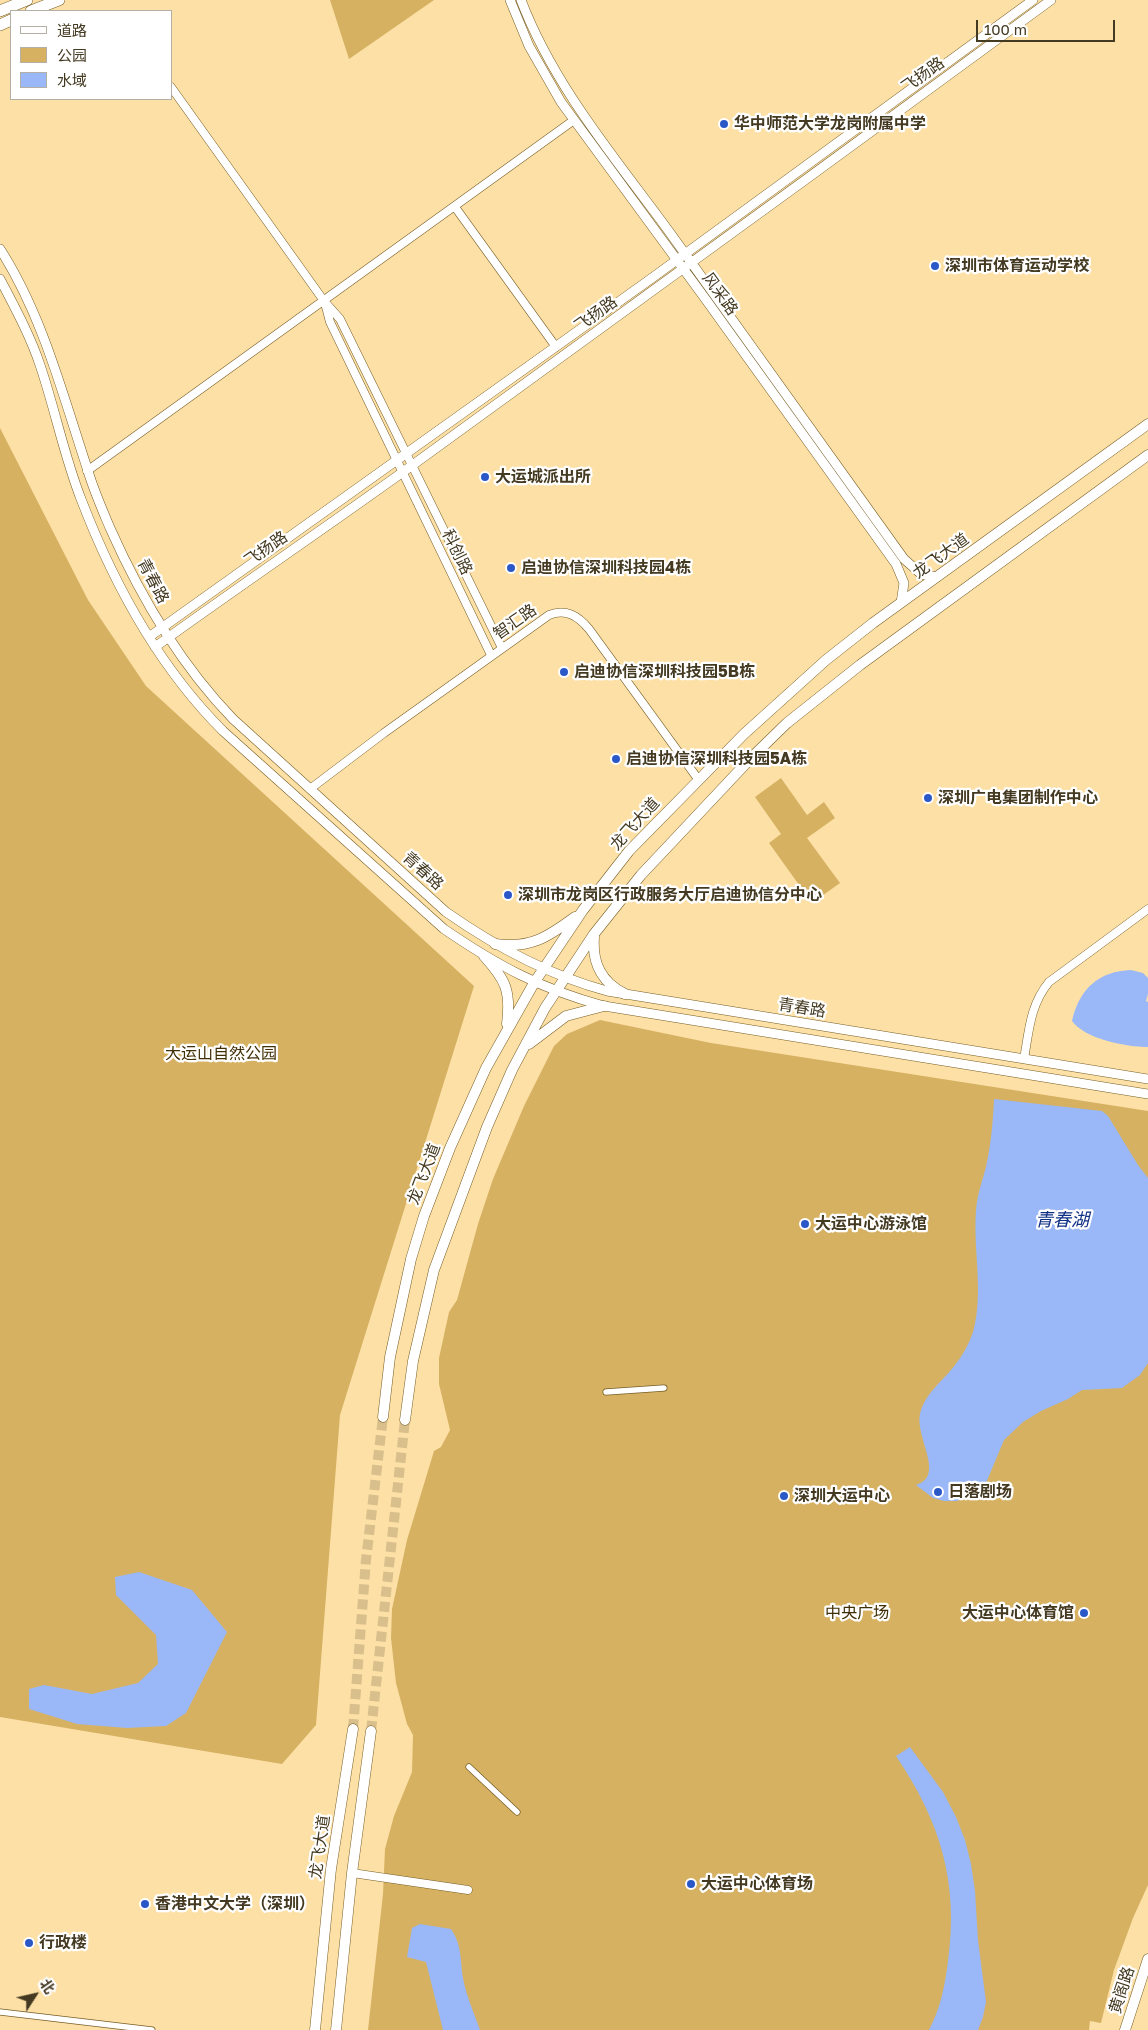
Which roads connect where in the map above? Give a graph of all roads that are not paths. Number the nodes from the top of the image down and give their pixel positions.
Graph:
1 (27, 0) edge
2 (59, 0) edge
3 (510, 0) edge
4 (521, 0) edge
5 (1033, 0) edge
6 (1051, 0) edge
7 (34, 10) edge
8 (0, 11) edge
9 (172, 88) edge
10 (574, 120) junction
11 (455, 207) junction
12 (0, 249) edge
13 (685, 254) junction
14 (677, 260) junction
15 (692, 263) junction
16 (684, 269) junction
17 (0, 279) edge
18 (324, 301) junction
19 (556, 347) junction
20 (1148, 424) edge
21 (407, 454) junction
22 (1148, 455) edge
23 (397, 461) junction
24 (412, 465) junction
25 (88, 471) junction
26 (403, 472) junction
27 (937, 577) junction
28 (900, 603) junction
29 (162, 628) junction
30 (149, 637) junction
31 (168, 638) junction
32 (155, 647) junction
33 (502, 648) junction
34 (491, 655) junction
35 (698, 779) junction
36 (310, 789) junction
37 (1148, 909) edge
38 (584, 910) junction
39 (594, 934) junction
40 (495, 944) junction
41 (484, 956) junction
42 (543, 968) junction
43 (566, 978) junction
44 (534, 982) junction
45 (556, 992) junction
46 (625, 994) junction
47 (604, 1006) junction
48 (507, 1028) junction
49 (524, 1048) junction
50 (1024, 1059) junction
51 (1148, 1079) edge
52 (1148, 1094) edge
53 (664, 1388) dead end
54 (606, 1392) dead end
55 (383, 1417) tunnel mouth
56 (405, 1420) tunnel mouth
57 (353, 1729) tunnel mouth
58 (371, 1731) tunnel mouth
59 (469, 1767) dead end
60 (517, 1812) dead end
61 (352, 1873) junction
62 (468, 1890) dead end
63 (1148, 1959) edge
64 (0, 2012) edge
65 (152, 2030) edge
66 (315, 2030) edge
67 (336, 2030) edge
68 (1125, 2030) edge

1 - 8 main road
2 - 7 main road
3 - 10 street, 风采路
4 - 13 street, 风采路
5 - 13 street, 飞扬路
6 - 15 street, 飞扬路
9 - 18 street
10 - 11 street
10 - 14 street, 风采路
11 - 18 street
11 - 19 street
12 - 25 street, 青春路
13 - 14 street, 飞扬路
13 - 15 street, 风采路
14 - 16 street, 风采路
14 - 19 street, 飞扬路
15 - 16 street, 飞扬路
15 - 27 street, 风采路
16 - 24 street, 飞扬路
16 - 28 street, 风采路
17 - 30 street, 青春路
18 - 21 street
18 - 23 street, 科创路
18 - 25 street
19 - 21 street, 飞扬路
20 - 27 main road, 龙飞大道
21 - 23 street, 飞扬路
21 - 24 street
22 - 39 main road
23 - 26 street, 科创路
23 - 29 street, 飞扬路
24 - 26 street, 飞扬路
24 - 33 street
25 - 29 street, 青春路
26 - 31 street, 飞扬路
26 - 34 street, 科创路
27 - 28 main road, 龙飞大道
28 - 35 main road, 龙飞大道
29 - 30 street, 飞扬路
29 - 31 street, 青春路
30 - 32 street, 青春路
31 - 32 street, 飞扬路
31 - 36 street, 青春路
32 - 41 street, 青春路
33 - 34 street, 智汇路
33 - 35 street, 智汇路
34 - 36 street, 智汇路
35 - 38 main road, 龙飞大道
36 - 40 street, 青春路
37 - 50 street
38 - 40 main road
38 - 42 main road, 龙飞大道
39 - 43 main road
39 - 46 main road
40 - 42 street, 青春路
41 - 44 street, 青春路
41 - 48 main road
42 - 43 street, 青春路
42 - 44 main road, 龙飞大道
43 - 45 main road
43 - 46 street, 青春路
44 - 45 street, 青春路
44 - 48 main road, 龙飞大道
45 - 47 street, 青春路
45 - 49 main road
46 - 50 street, 青春路
47 - 49 main road
47 - 52 street, 青春路
48 - 55 main road, 龙飞大道
49 - 56 main road
50 - 51 street, 青春路
53 - 54 street
57 - 66 main road, 龙飞大道
58 - 61 main road
59 - 60 street
61 - 62 street
61 - 67 main road
63 - 68 main road, 黄阁路
64 - 65 street

